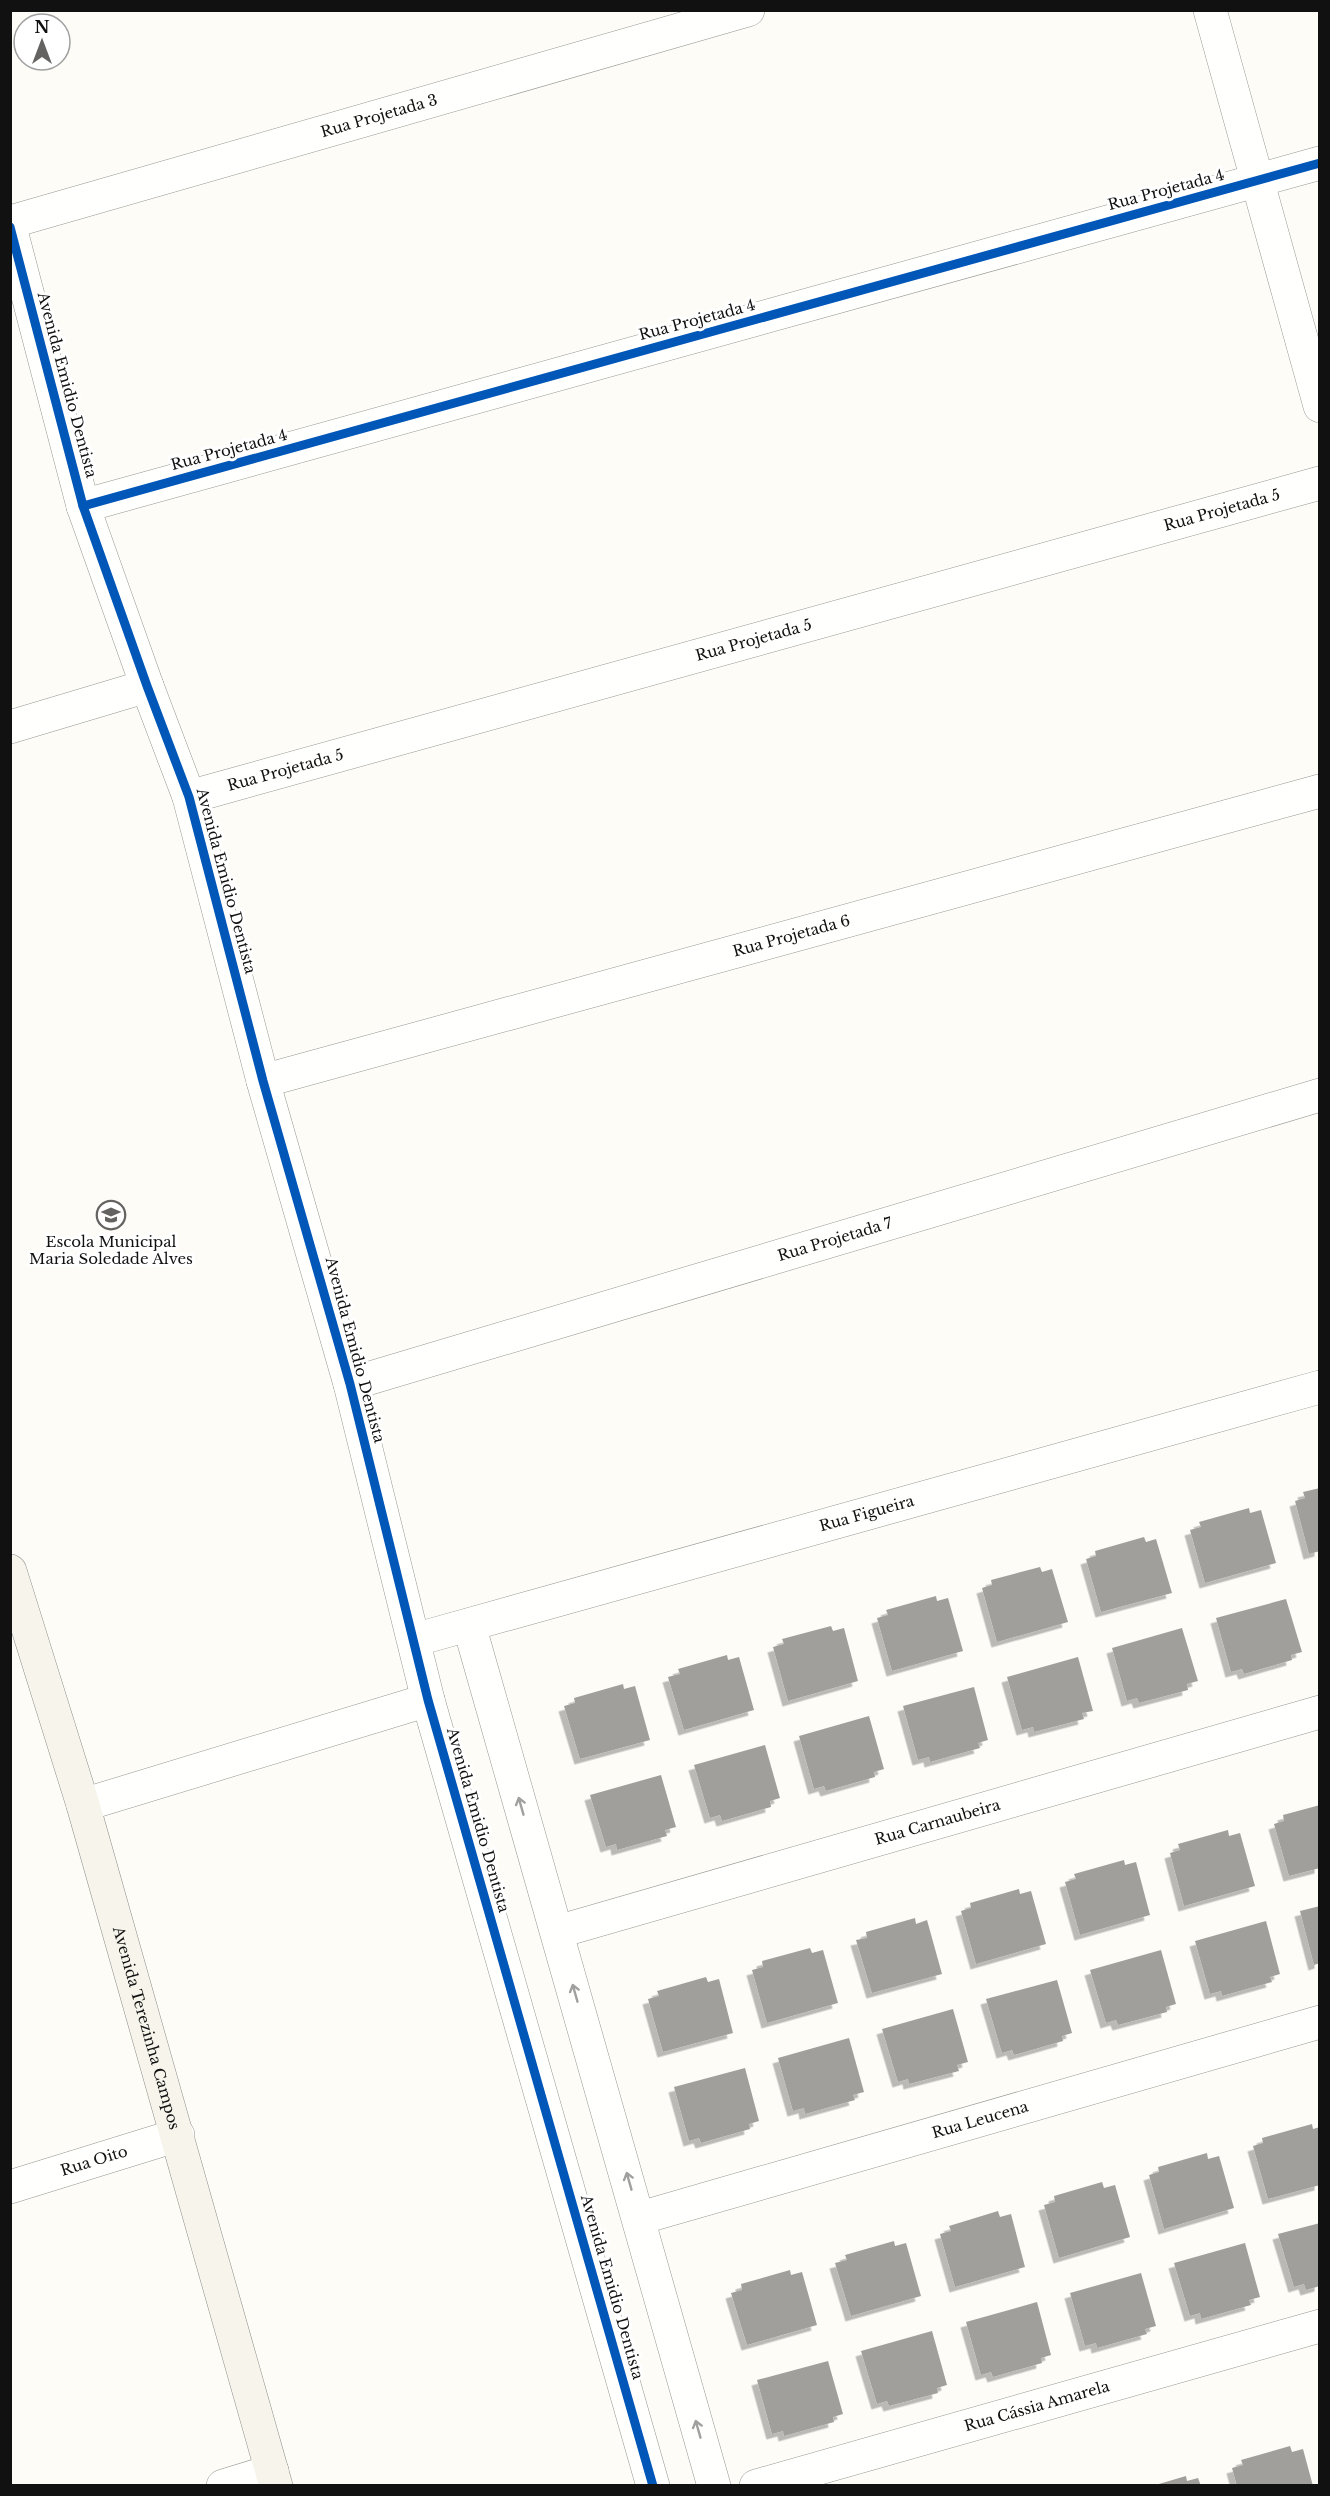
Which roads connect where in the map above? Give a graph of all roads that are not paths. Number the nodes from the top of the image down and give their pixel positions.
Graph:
1 (748, 10) edge
2 (1210, 10) edge
3 (1320, 163) edge
4 (1256, 180) junction
5 (10, 222) edge
6 (10, 227) edge
7 (18, 286) edge
8 (1320, 406) edge
9 (1320, 483) edge
10 (83, 506) junction
11 (147, 686) junction
12 (10, 727) edge
13 (1320, 791) edge
14 (189, 797) junction
15 (263, 1081) junction
16 (1320, 1095) edge
17 (350, 1384) junction
18 (1320, 1387) edge
19 (10, 1571) edge
20 (469, 1625) junction
21 (414, 1640) junction
22 (428, 1700) junction
23 (1320, 1712) edge
24 (83, 1805) junction
25 (557, 1932) junction
26 (1320, 2022) edge
27 (178, 2135) junction
28 (10, 2187) edge
29 (640, 2218) junction
30 (1320, 2326) edge
31 (274, 2478) edge
32 (223, 2486) edge
33 (653, 2486) edge
34 (714, 2486) edge
35 (756, 2486) edge

1 - 5 street, Rua Projetada 3
2 - 4 street
3 - 4 street, Rua Projetada 4
4 - 8 street
4 - 10 street, Rua Projetada 4
6 - 7 street, Avenida Emidio Dentista
7 - 10 street, Avenida Emidio Dentista
9 - 14 street, Rua Projetada 5
10 - 11 street, Avenida Emidio Dentista
11 - 12 street
11 - 14 street, Avenida Emidio Dentista
13 - 15 street, Rua Projetada 6
14 - 15 street, Avenida Emidio Dentista
15 - 17 street, Avenida Emidio Dentista
16 - 17 street, Rua Projetada 7
17 - 21 street, Avenida Emidio Dentista
18 - 20 street, Rua Figueira
19 - 24 street, Avenida Terezinha Campos
20 - 21 street, Rua Figueira
25 -> 20 street
21 - 22 street, Avenida Emidio Dentista
22 - 24 street
22 - 33 street, Avenida Emidio Dentista
23 - 25 street, Rua Carnaubeira
24 - 27 street, Avenida Terezinha Campos
29 -> 25 street
26 - 29 street, Rua Leucena
27 - 28 street, Rua Oito
27 - 31 street, Avenida Terezinha Campos
34 -> 29 street
30 - 35 street, Rua Cássia Amarela
31 - 32 street

